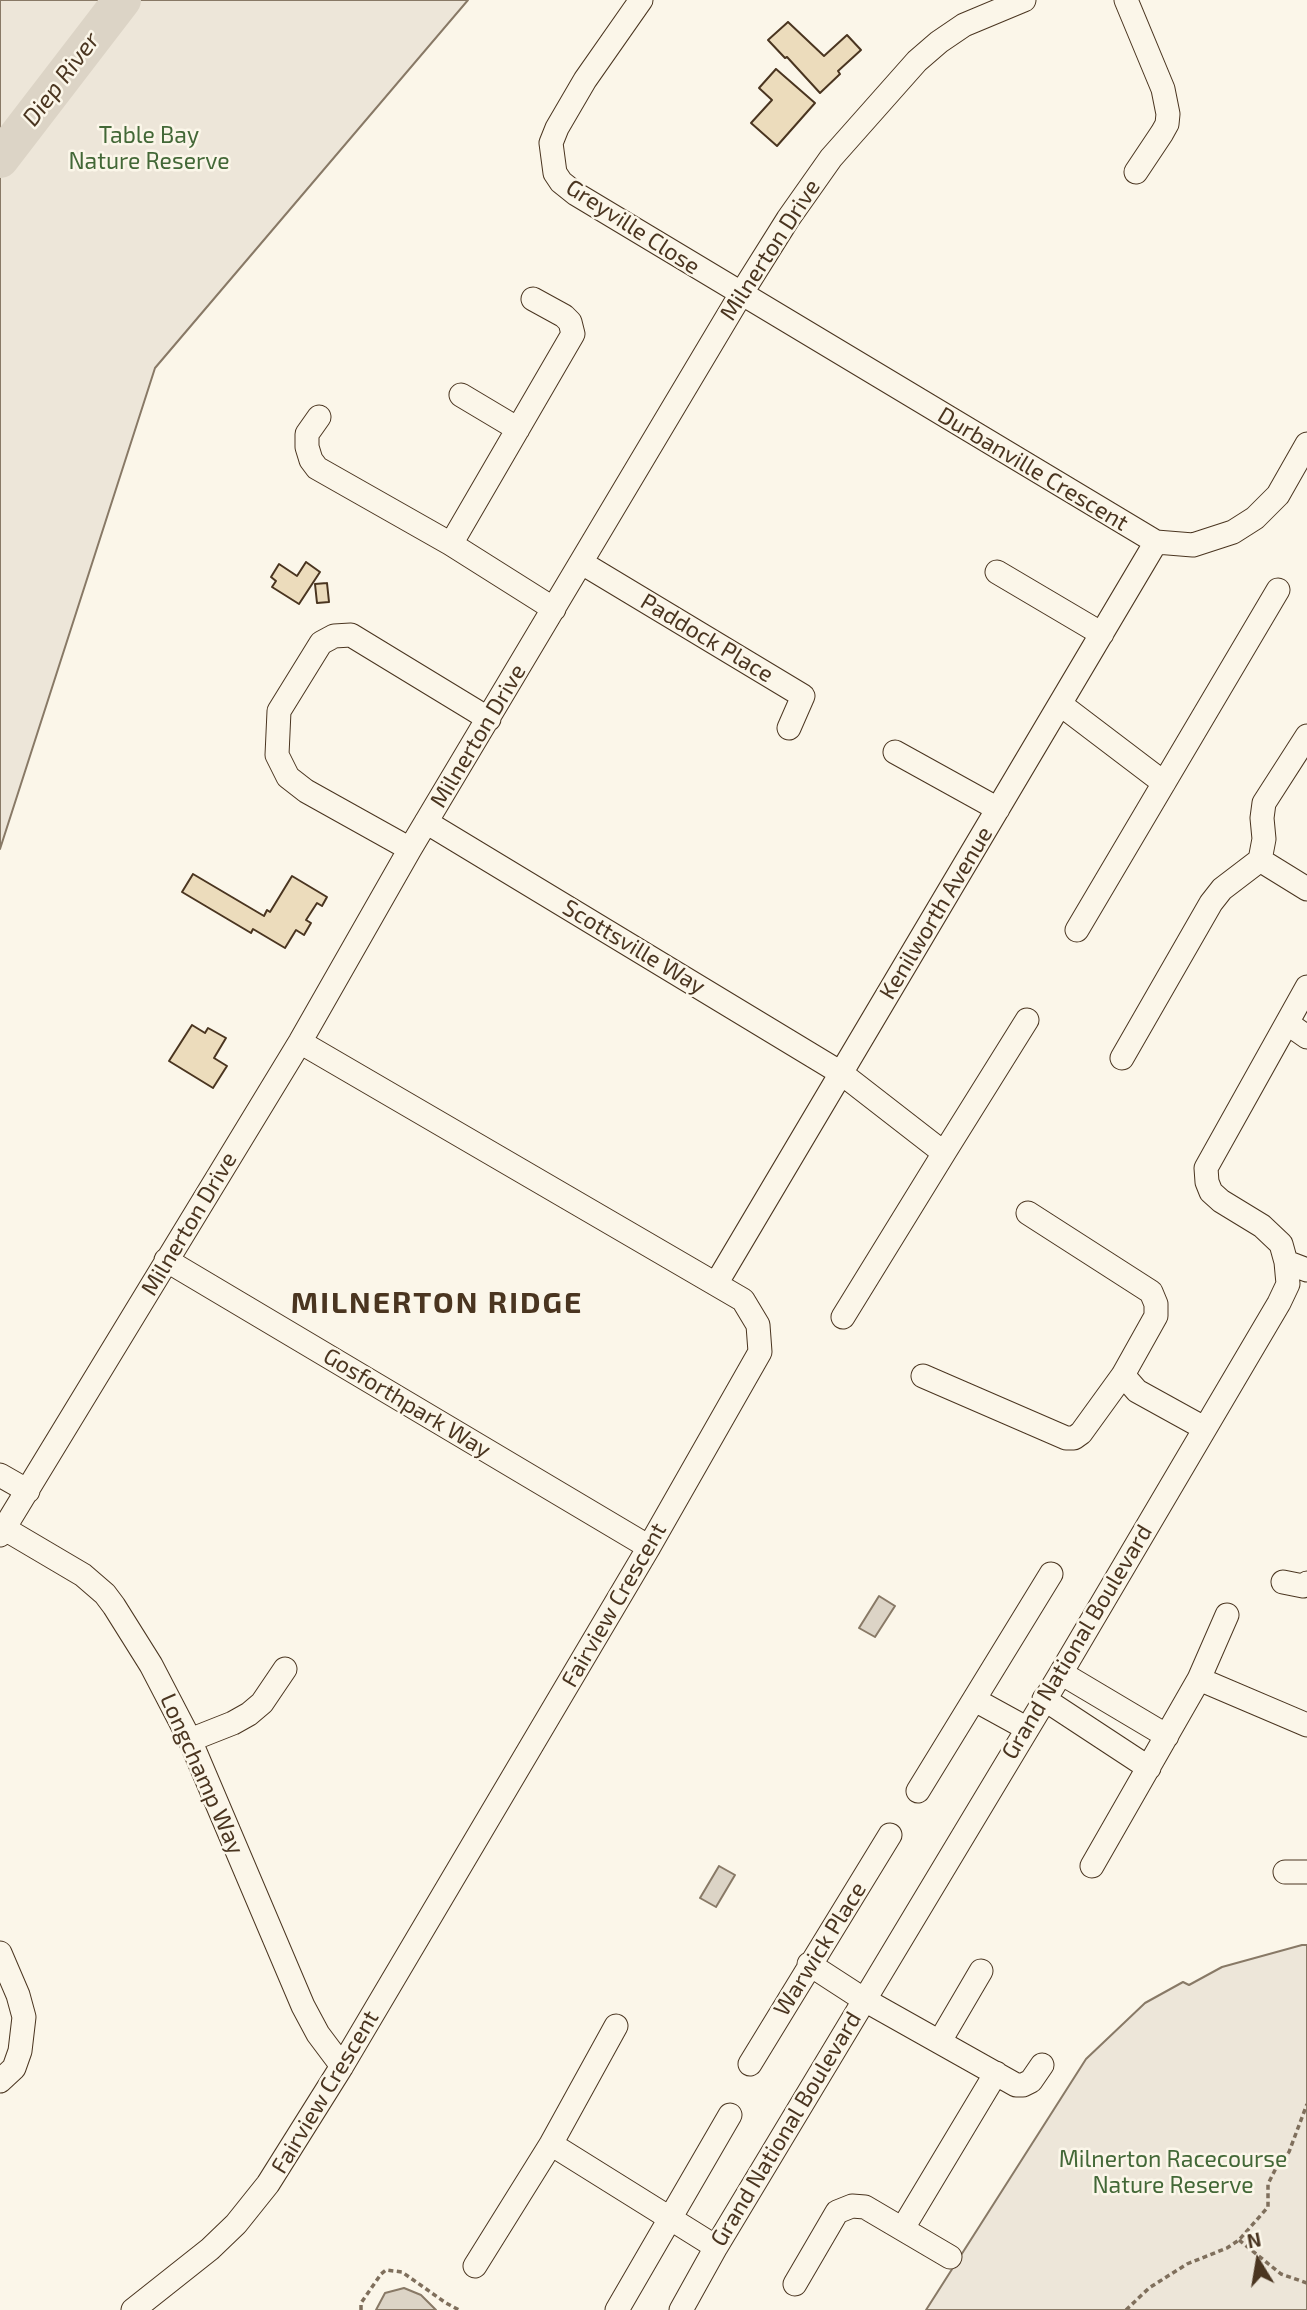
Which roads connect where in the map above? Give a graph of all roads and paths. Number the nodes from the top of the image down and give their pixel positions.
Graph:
1 (641, 0) edge
2 (1024, 0) edge
3 (1126, 0) edge
4 (1136, 172) dead end
5 (741, 294) junction
6 (533, 299) dead end
7 (461, 395) dead end
8 (319, 417) dead end
9 (518, 429) junction
10 (1307, 444) edge
11 (1157, 542) junction
12 (451, 544) junction
13 (582, 563) junction
14 (997, 572) dead end
15 (1279, 590) dead end
16 (554, 609) junction
17 (1102, 634) junction
18 (1060, 704) junction
19 (489, 719) junction
20 (789, 728) dead end
21 (1307, 736) edge
22 (895, 752) dead end
23 (1164, 783) junction
24 (998, 808) junction
25 (426, 822) junction
26 (410, 849) junction
27 (1260, 860) junction
28 (1307, 888) edge
29 (1077, 930) dead end
30 (1307, 986) edge
31 (1027, 1020) dead end
32 (1287, 1023) junction
33 (1307, 1037) edge
34 (300, 1042) junction
35 (1122, 1058) dead end
36 (841, 1073) junction
37 (944, 1153) junction
38 (1028, 1213) dead end
39 (166, 1260) junction
40 (1297, 1266) edge
41 (716, 1284) junction
42 (843, 1317) dead end
43 (923, 1376) dead end
44 (1130, 1383) junction
45 (1204, 1428) junction
46 (0, 1475) edge
47 (28, 1491) junction
48 (2, 1532) edge
49 (649, 1546) junction
50 (1051, 1574) dead end
51 (1283, 1582) dead end
52 (1307, 1583) edge
53 (1227, 1615) dead end
54 (285, 1669) dead end
55 (1061, 1673) junction
56 (1199, 1679) junction
57 (1044, 1699) junction
58 (975, 1700) junction
59 (1307, 1725) edge
60 (1026, 1728) junction
61 (1167, 1736) junction
62 (190, 1740) junction
63 (1149, 1768) junction
64 (918, 1791) dead end
65 (890, 1835) dead end
66 (1092, 1866) dead end
67 (0, 1953) edge
68 (816, 1968) junction
69 (981, 1971) dead end
70 (863, 1999) junction
71 (616, 2026) dead end
72 (940, 2041) junction
73 (750, 2064) dead end
74 (1042, 2065) dead end
75 (342, 2066) junction
76 (996, 2073) junction
77 (0, 2081) edge
78 (1307, 2105) edge
79 (730, 2115) dead end
80 (551, 2144) junction
81 (670, 2219) junction
82 (903, 2228) junction
83 (1239, 2240) junction
84 (716, 2247) junction
85 (950, 2257) dead end
86 (475, 2266) dead end
87 (1307, 2283) edge
88 (795, 2284) dead end
89 (133, 2310) edge
90 (361, 2310) edge
91 (459, 2310) edge
92 (617, 2310) edge
93 (681, 2310) edge
94 (1126, 2310) edge

1 - 5 street, Greyville Close
2 - 5 street, Milnerton Drive
3 - 4 street
5 - 11 street, Durbanville Crescent
5 - 13 street, Milnerton Drive
6 - 9 street
7 - 9 street
8 - 12 street
9 - 12 street
10 - 11 street, Durbanville Crescent
11 - 17 street, Kenilworth Avenue
12 - 16 street
13 - 16 street, Milnerton Drive
13 - 20 street, Paddock Place
14 - 17 street
15 - 23 street
16 - 19 street, Milnerton Drive
17 - 18 street, Kenilworth Avenue
18 - 23 street
18 - 24 street, Kenilworth Avenue
19 - 25 street, Milnerton Drive
19 - 26 street
21 - 27 street
22 - 24 street
23 - 29 street
24 - 36 street, Kenilworth Avenue
25 - 26 street, Milnerton Drive
25 - 36 street, Scottsville Way
26 - 34 street, Milnerton Drive
27 - 28 street
27 - 35 street
30 - 32 street, Grand National Boulevard
31 - 37 street
32 - 33 street
32 - 40 street, Grand National Boulevard
34 - 39 street, Milnerton Drive
34 - 41 street, Fairview Crescent
36 - 37 street, Scottsville Way
36 - 41 street, Kenilworth Avenue
37 - 42 street
38 - 44 street
39 - 47 street, Milnerton Drive
39 - 49 street, Gosforthpark Way
40 - 45 street, Grand National Boulevard
41 - 49 street, Fairview Crescent
43 - 44 street
44 - 45 street
45 - 55 street, Grand National Boulevard
46 - 47 street
47 - 48 street, Milnerton Drive
48 - 62 street, Longchamp Way
49 - 75 street, Fairview Crescent
50 - 58 street
51 - 52 street
53 - 56 street
54 - 62 street
55 - 57 street, Grand National Boulevard
55 - 61 street
56 - 59 street
56 - 61 street
57 - 60 street, Grand National Boulevard
57 - 63 street
58 - 60 street
58 - 64 street
60 - 70 street, Grand National Boulevard
61 - 63 street
62 - 75 street, Longchamp Way
63 - 66 street
65 - 68 street, Warwick Place
67 - 77 street
68 - 70 street, Warwick Place
68 - 73 street, Warwick Place
69 - 72 street
70 - 72 street, Warwick Place
70 - 84 street, Grand National Boulevard
71 - 80 street
72 - 76 street, Warwick Place
74 - 76 street, Warwick Place
75 - 89 street, Fairview Crescent
76 - 82 street
78 - 83 path
79 - 81 street
80 - 81 street
80 - 86 street
81 - 84 street
81 - 92 street
82 - 85 street
82 - 88 street
83 - 87 path
83 - 94 path
84 - 93 street, Grand National Boulevard
90 - 91 path

